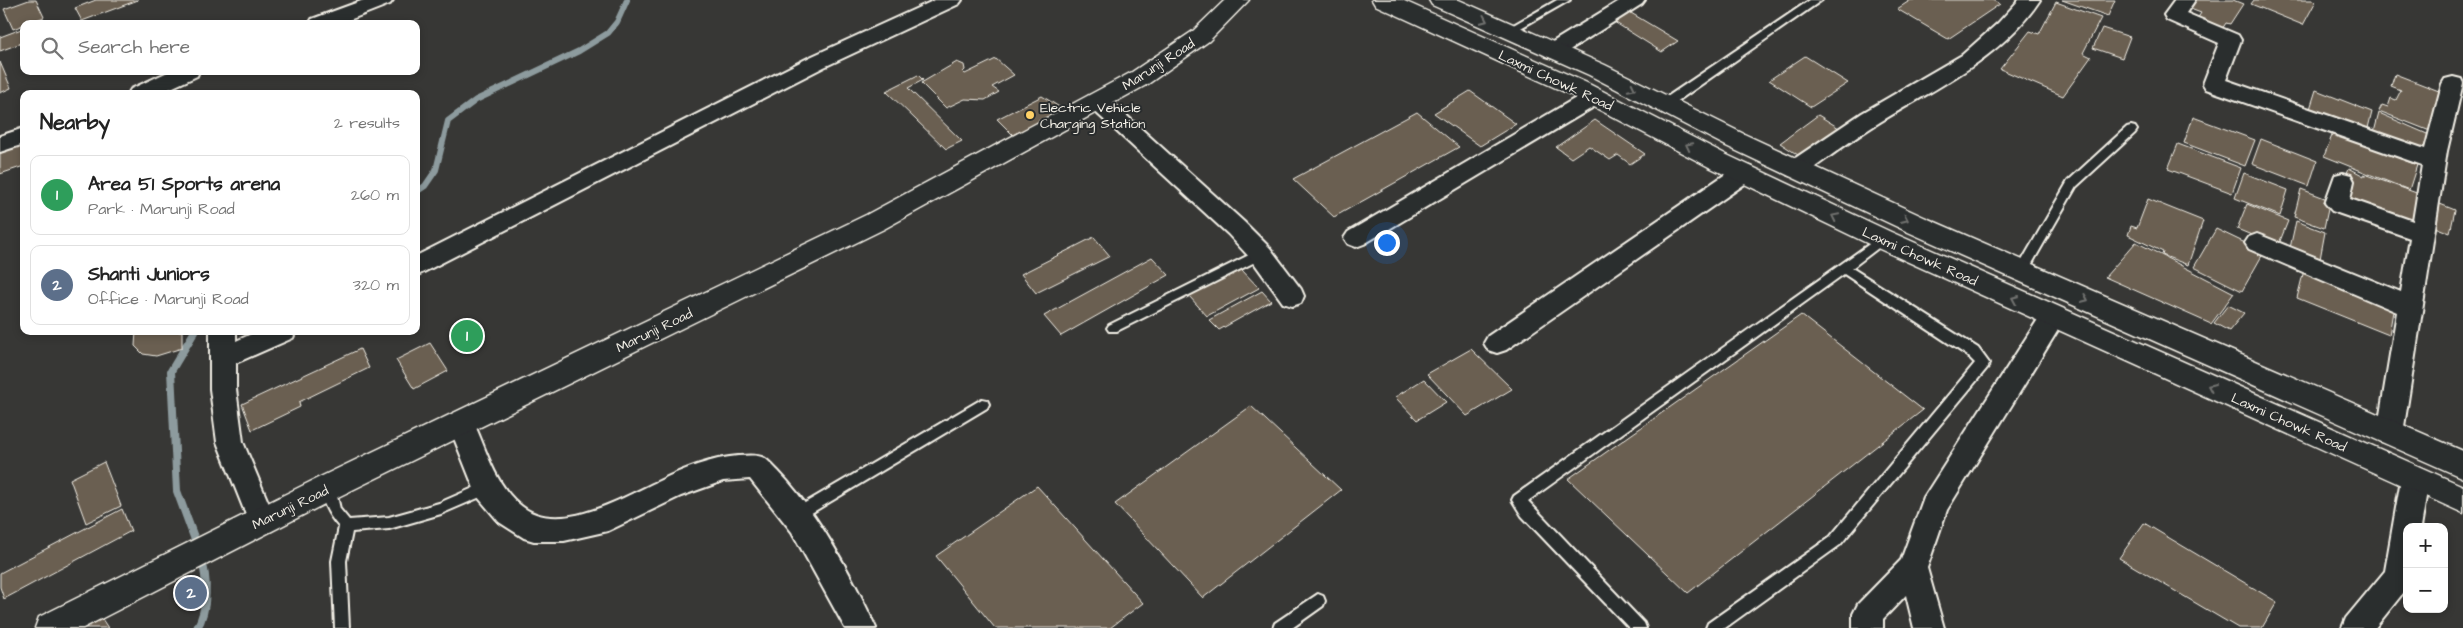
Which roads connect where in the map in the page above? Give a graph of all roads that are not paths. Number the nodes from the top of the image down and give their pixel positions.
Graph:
1 (383, 0) edge
2 (952, 0) edge
3 (1238, 0) edge
4 (1383, 0) edge
5 (1440, 0) edge
6 (1565, 0) edge
7 (1635, 0) edge
8 (1817, 0) edge
9 (2030, 0) edge
10 (2185, 0) edge
11 (330, 20) edge
12 (1508, 31) junction
13 (1553, 50) junction
14 (180, 75) edge
15 (2454, 84) dead end
16 (148, 90) edge
17 (1594, 97) junction
18 (1097, 101) junction
19 (1665, 104) junction
20 (2131, 130) dead end
21 (20, 137) edge
22 (0, 144) edge
23 (2434, 161) junction
24 (1803, 172) junction
25 (1744, 173) junction
26 (2343, 181) dead end
27 (1789, 195) junction
28 (2422, 232) junction
29 (1356, 238) dead end
30 (1882, 239) junction
31 (2257, 243) dead end
32 (1261, 254) junction
33 (420, 265) edge
34 (1843, 268) junction
35 (2022, 271) junction
36 (1292, 296) dead end
37 (2411, 307) junction
38 (2053, 316) junction
39 (1113, 328) dead end
40 (265, 335) edge
41 (1497, 343) dead end
42 (223, 344) edge
43 (982, 404) dead end
44 (461, 423) junction
45 (2390, 433) junction
46 (2382, 464) junction
47 (2463, 465) edge
48 (2415, 478) junction
49 (329, 487) junction
50 (487, 488) junction
51 (2463, 500) edge
52 (798, 514) junction
53 (262, 521) junction
54 (2408, 523) edge
55 (346, 526) junction
56 (2403, 552) edge
57 (1913, 568) junction
58 (1318, 601) dead end
59 (51, 628) edge
60 (342, 628) edge
61 (861, 628) edge
62 (1280, 628) edge
63 (1639, 628) edge
64 (1713, 628) edge
65 (1868, 628) edge
66 (1929, 628) edge
67 (2356, 628) edge

1 - 11 street
2 - 33 street
3 - 18 main road, Marunji Road
4 - 17 main road, Laxmi Chowk Road
5 -> 12 main road, Laxmi Chowk Road
6 - 12 lane
7 - 13 street
8 - 19 lane
9 - 24 street
10 - 23 street
12 - 13 main road, Laxmi Chowk Road
13 -> 19 main road, Laxmi Chowk Road
14 - 16 street
15 - 23 street
25 -> 17 main road, Laxmi Chowk Road
17 - 29 street
18 - 32 street
18 - 44 main road, Marunji Road
19 - 24 main road, Laxmi Chowk Road
20 - 35 lane
21 - 22 street
23 - 28 street
24 - 27 main road
24 -> 35 main road, Laxmi Chowk Road
25 - 27 main road, Laxmi Chowk Road
25 - 41 street
26 - 28 street
30 -> 27 main road, Laxmi Chowk Road
28 - 37 street
30 - 34 lane
38 -> 30 main road, Laxmi Chowk Road
31 - 37 street
32 - 36 street
32 - 39 lane
34 - 63 lane
34 - 64 lane
35 -> 45 main road, Laxmi Chowk Road
37 - 45 street
46 -> 38 main road, Laxmi Chowk Road
38 - 57 street
40 - 42 street
42 - 53 street
43 - 52 lane
44 - 49 main road, Marunji Road
44 - 50 street
45 - 46 main road
45 - 47 main road, Laxmi Chowk Road
46 - 48 main road, Laxmi Chowk Road
48 - 51 main road, Laxmi Chowk Road
48 - 54 street
49 - 53 main road, Marunji Road
49 - 55 lane
50 - 52 street
50 - 55 lane
52 - 61 street
53 - 59 main road, Marunji Road
55 - 60 lane
56 - 67 street
57 - 65 street
57 - 66 street
58 - 62 lane

